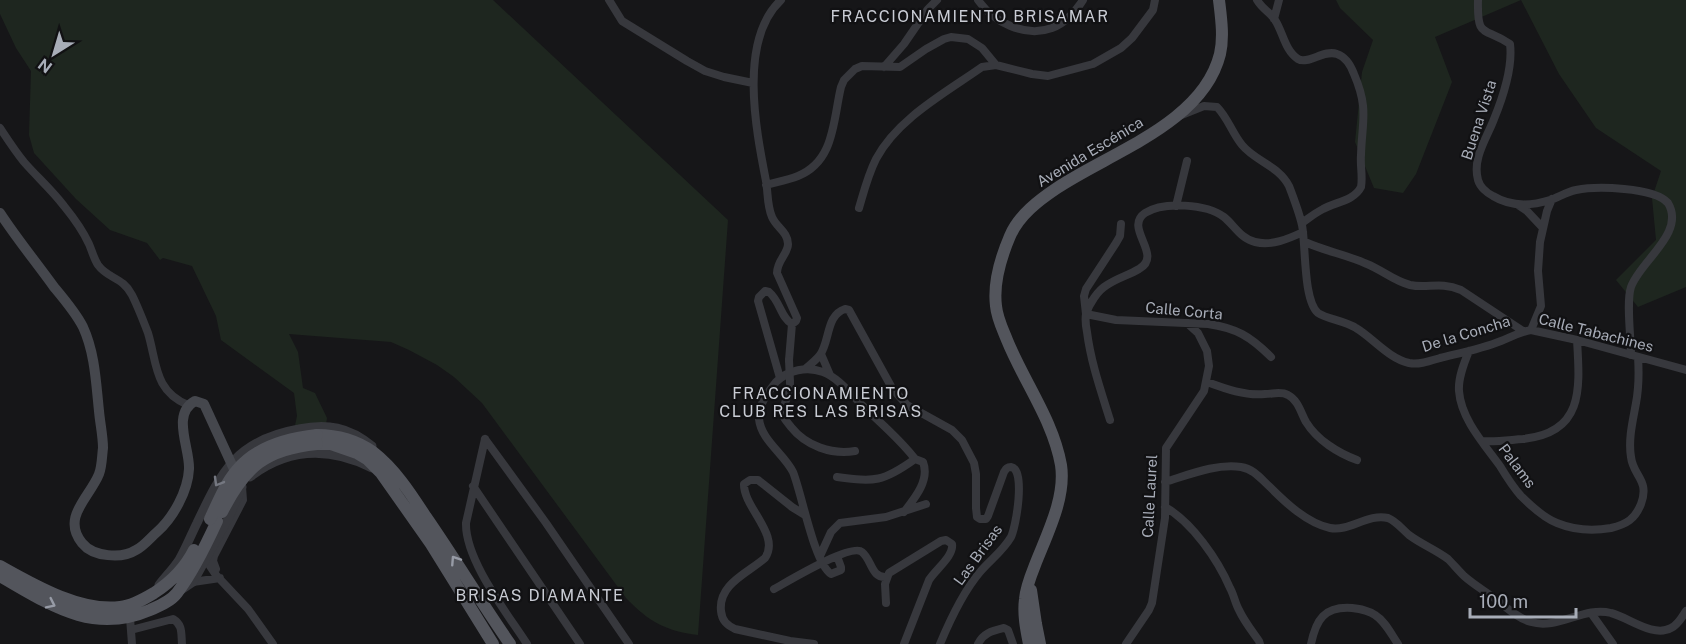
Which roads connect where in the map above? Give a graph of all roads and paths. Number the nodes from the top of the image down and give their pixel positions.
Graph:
1 (609, 0) edge
2 (781, 0) edge
3 (938, 0) edge
4 (978, 0) edge
5 (1083, 0) edge
6 (1155, 0) edge
7 (1219, 0) edge
8 (1257, 0) edge
9 (1279, 0) edge
10 (1478, 0) edge
11 (1274, 19) junction
12 (996, 65) junction
13 (884, 67) junction
14 (753, 83) junction
15 (1178, 116) junction
16 (0, 128) edge
17 (1187, 161) dead end
18 (766, 185) junction
19 (1552, 200) junction
20 (1518, 205) junction
21 (1176, 206) junction
22 (859, 208) dead end
23 (0, 213) edge
24 (1121, 224) dead end
25 (1302, 227) junction
26 (1543, 228) junction
27 (1305, 242) junction
28 (1086, 314) junction
29 (1187, 323) junction
30 (792, 324) junction
31 (1527, 330) junction
32 (1577, 340) junction
33 (1469, 351) junction
34 (821, 354) junction
35 (1635, 356) junction
36 (1271, 357) dead end
37 (805, 369) junction
38 (1686, 370) edge
39 (830, 375) junction
40 (780, 378) junction
41 (1207, 382) junction
42 (188, 405) junction
43 (1110, 420) dead end
44 (1482, 441) junction
45 (855, 451) dead end
46 (915, 459) junction
47 (1357, 460) dead end
48 (230, 463) junction
49 (385, 469) junction
50 (837, 477) dead end
51 (1165, 482) junction
52 (242, 486) junction
53 (473, 486) junction
54 (926, 504) dead end
55 (1165, 507) junction
56 (904, 512) junction
57 (805, 515) junction
58 (214, 520) junction
59 (837, 556) junction
60 (821, 559) junction
61 (206, 560) junction
62 (0, 566) edge
63 (0, 576) edge
64 (1030, 577) junction
65 (220, 578) junction
66 (886, 578) junction
67 (193, 582) junction
68 (774, 589) dead end
69 (154, 593) junction
70 (177, 593) junction
71 (463, 595) junction
72 (886, 603) dead end
73 (146, 605) junction
74 (506, 611) junction
75 (1686, 611) edge
76 (1591, 613) junction
77 (493, 619) junction
78 (130, 624) junction
79 (272, 643) edge
80 (132, 644) edge
81 (183, 644) edge
82 (493, 644) edge
83 (500, 644) edge
84 (510, 644) edge
85 (527, 644) edge
86 (580, 644) edge
87 (629, 644) edge
88 (814, 644) edge
89 (904, 644) edge
90 (940, 644) edge
91 (978, 644) edge
92 (1013, 644) edge
93 (1029, 644) edge
94 (1040, 644) edge
95 (1126, 644) edge
96 (1260, 644) edge
97 (1311, 644) edge
98 (1398, 644) edge
99 (1613, 644) edge

1 - 14 street
2 - 14 street
3 - 13 street
4 - 5 street
6 - 12 street
7 - 15 main road, Avenida Escénica
8 - 11 street
9 - 11 street
10 - 20 street, Buena Vista
11 - 25 street
12 - 13 street
12 - 22 street
13 - 18 street
14 - 18 street
15 - 25 street, De la Concha
15 - 64 main road, Avenida Escénica
16 - 42 street
17 - 21 street
18 - 30 street
19 - 20 street, Buena Vista
19 - 26 street
19 - 35 street, Buena Vista
20 - 26 street
21 - 25 street
21 - 28 street
23 - 42 main road
24 - 28 street
25 - 27 street, De la Concha
26 - 31 street
27 - 31 street, Calle Tabachines
27 - 33 street, De la Concha
28 - 29 street, Calle Corta
28 - 43 street
29 - 36 street, Calle Corta
29 - 41 street, Calle Laurel
30 - 40 street
30 - 45 street, bridge
31 - 32 street, Calle Tabachines
31 - 33 street, De la Concha
32 - 35 street, Calle Tabachines
32 - 44 street
33 - 44 street, Palams
34 - 37 street, Las Brisas
34 - 39 street
34 - 90 street, Las Brisas
35 - 38 street, Calle Tabachines
35 - 44 street, Palams
37 - 39 street
37 - 40 street
39 - 46 street
40 - 57 street
41 - 47 street
41 - 51 street, Calle Laurel
42 - 48 main road
46 - 50 street
46 - 56 street
48 - 49 street
48 - 52 main road
48 -> 69 street
49 - 52 street
49 - 58 main road, bridge
49 - 71 main road
77 -> 49 main road
51 - 55 street, Calle Laurel
51 - 76 street
52 - 61 street
52 - 65 street
53 - 74 street
53 - 86 street
53 - 87 street
54 - 56 street
55 - 95 street, Calle Laurel
55 - 96 street
56 - 60 street
57 - 60 street
57 - 88 street
58 - 69 main road
58 - 70 main road
59 - 60 street
59 - 60 street
59 - 66 street
60 - 68 street
61 - 65 street
61 - 67 street
62 - 73 main road
63 -> 78 main road
64 - 93 main road, Avenida Escénica
64 - 94 main road, Avenida Escénica
65 - 67 street
65 - 79 street
66 - 72 street
66 - 89 street
67 - 70 street
69 - 73 main road
70 - 73 main road
71 - 77 main road
71 - 82 main road
73 - 78 main road
74 - 77 street
74 - 85 street
75 - 76 street
76 - 99 street
77 - 83 main road
77 - 84 main road
78 - 80 street
78 - 81 street
91 - 92 street
97 - 98 street

